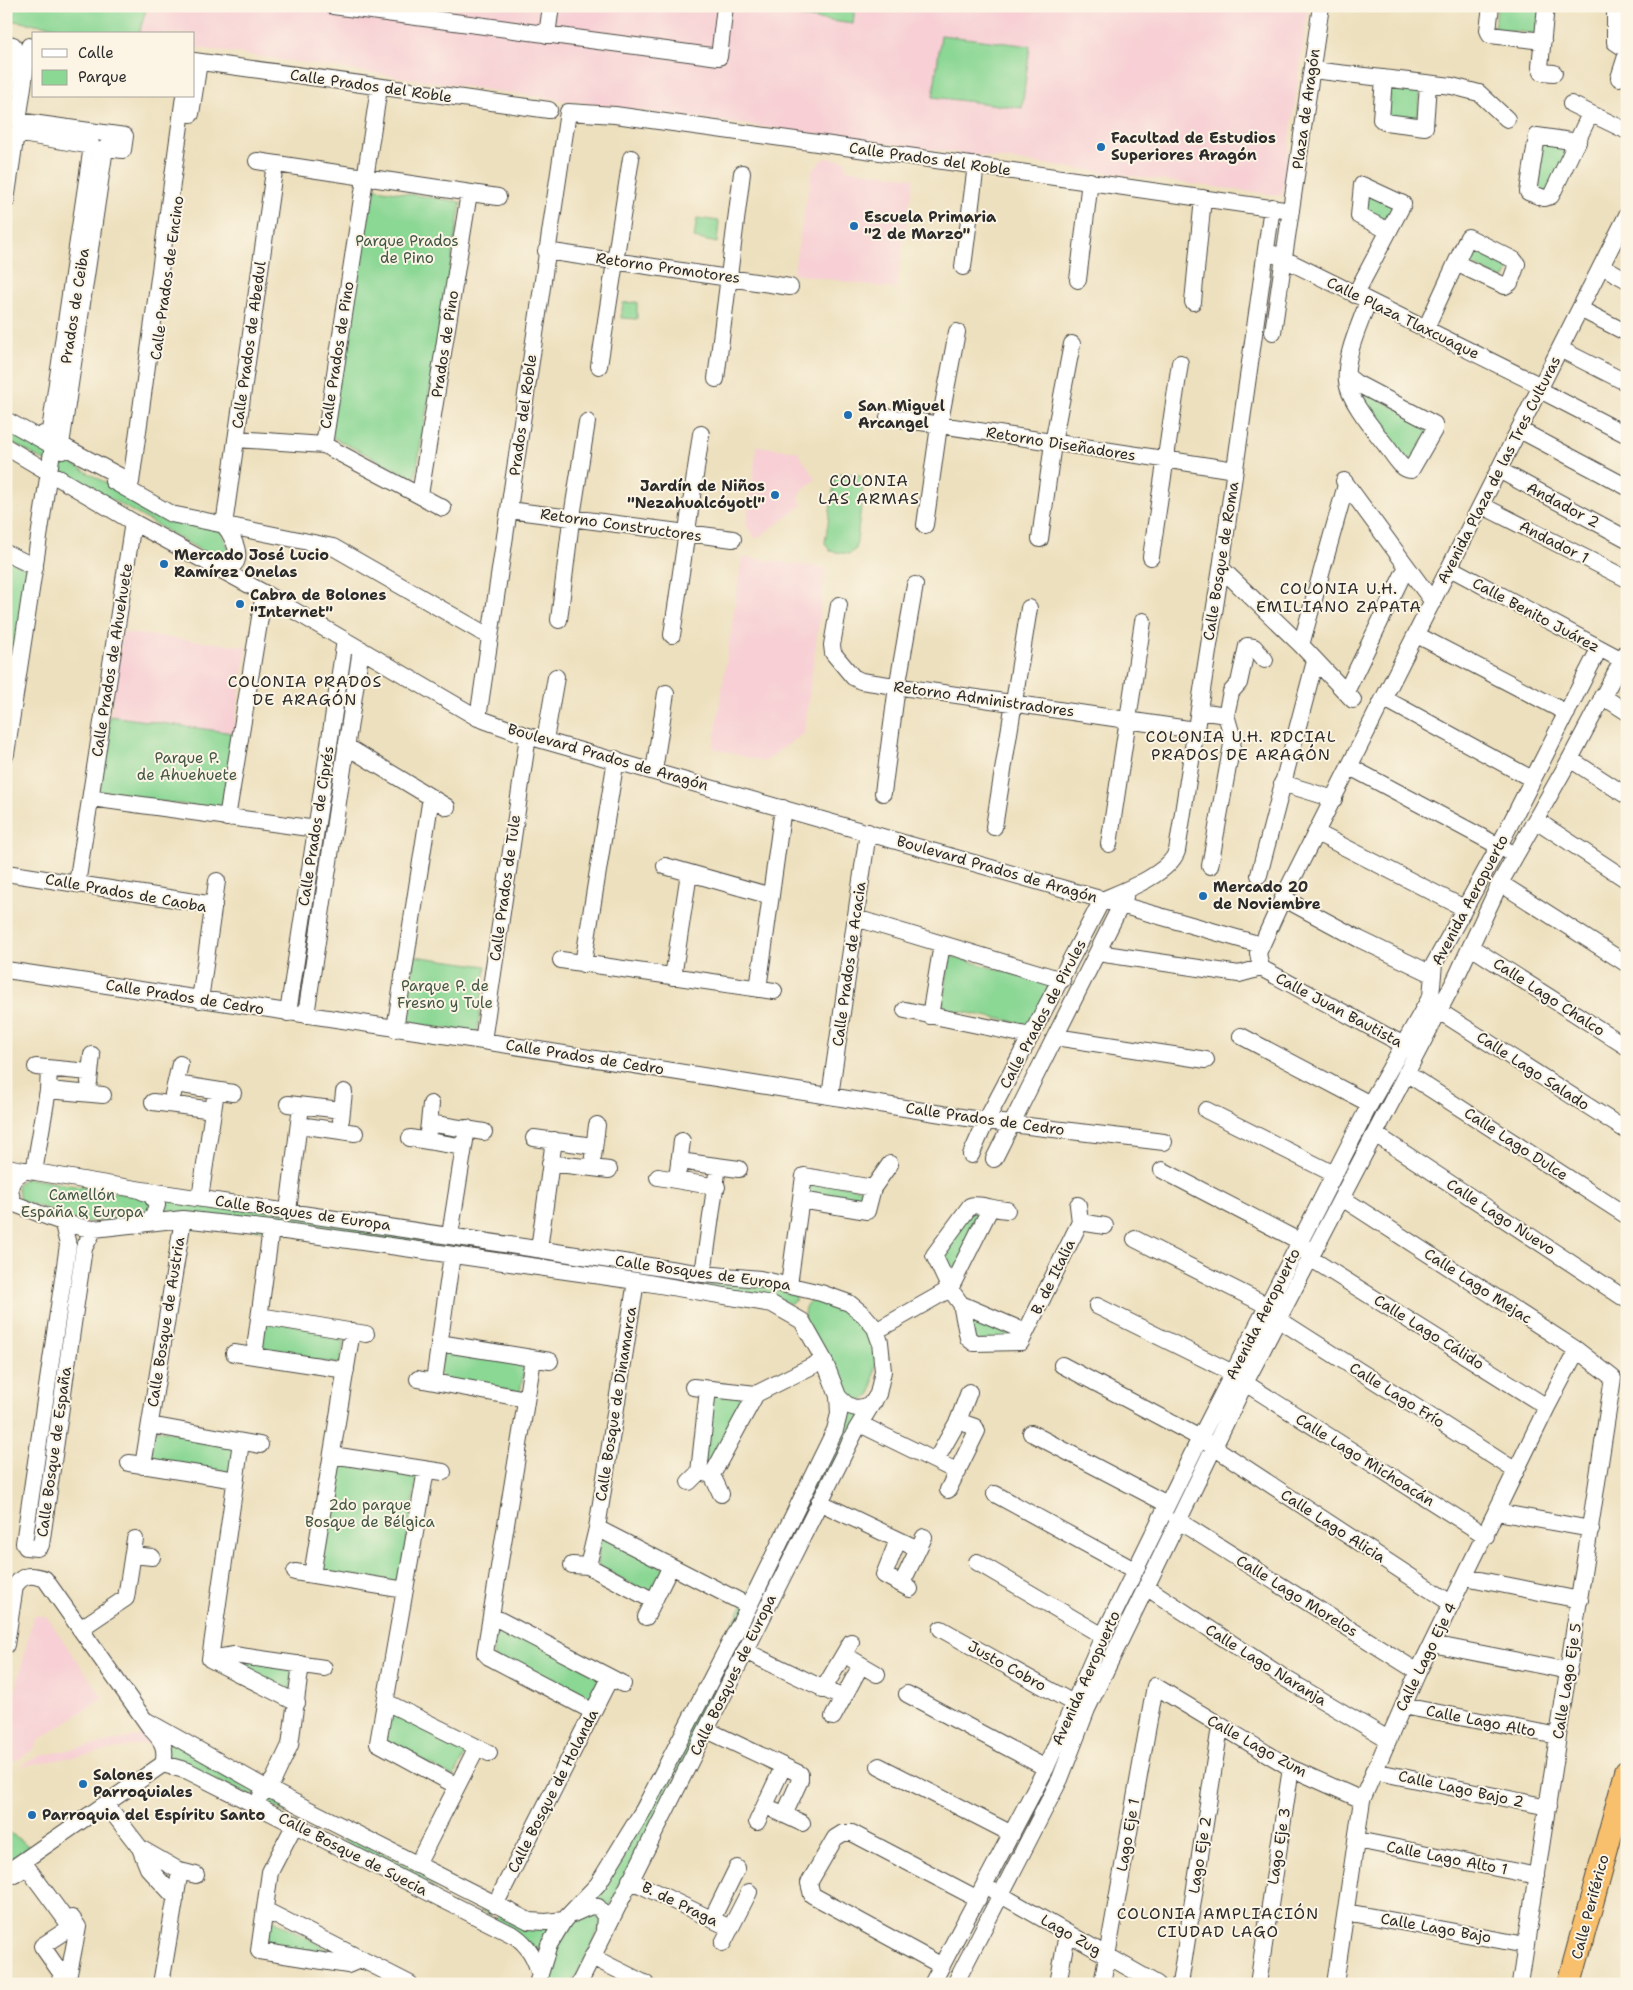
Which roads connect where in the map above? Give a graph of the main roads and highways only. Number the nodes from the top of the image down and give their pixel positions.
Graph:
1 (1627, 1772) edge
2 (1568, 1984) edge

1 - 2 highway, Calle Periférico

